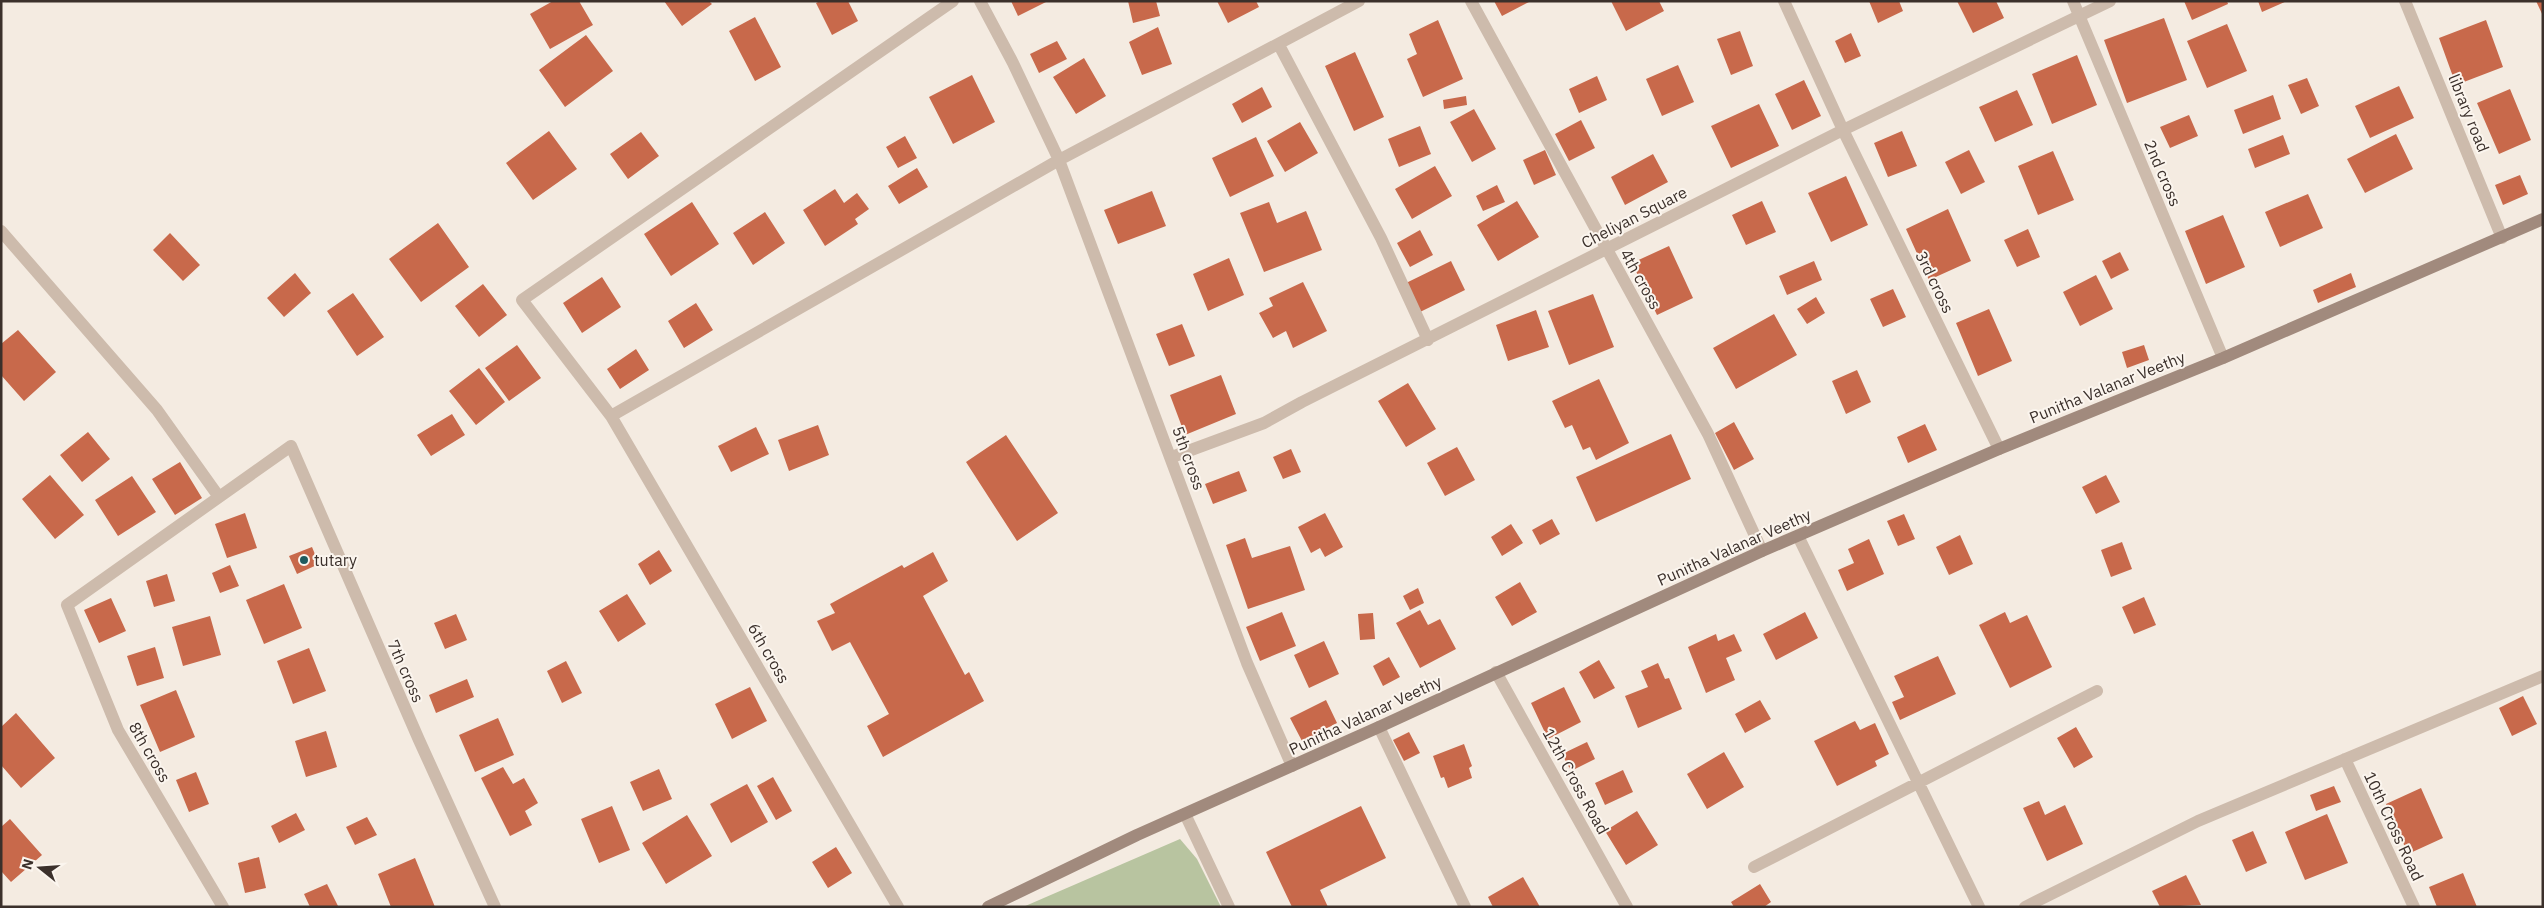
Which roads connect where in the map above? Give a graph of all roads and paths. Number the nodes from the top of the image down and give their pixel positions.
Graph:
1 (953, 1) edge
2 (980, 1) edge
3 (1359, 1) edge
4 (1471, 1) edge
5 (1784, 1) edge
6 (2072, 1) edge
7 (2110, 1) edge
8 (2405, 1) edge
9 (2078, 16) junction
10 (1279, 45) junction
11 (1843, 130) junction
12 (1059, 160) junction
13 (2543, 219) edge
14 (1, 232) edge
15 (2502, 238) junction
16 (1607, 250) junction
17 (1428, 340) junction
18 (2223, 358) junction
19 (611, 416) junction
20 (1998, 449) junction
21 (1172, 457) junction
22 (219, 497) junction
23 (1798, 536) junction
24 (1762, 551) junction
25 (1496, 672) junction
26 (2543, 676) edge
27 (2098, 691) dead end
28 (1379, 727) junction
29 (2345, 759) junction
30 (1292, 766) junction
31 (1919, 784) junction
32 (1185, 814) junction
33 (1754, 867) dead end
34 (2030, 906) edge
35 (223, 907) edge
36 (495, 907) edge
37 (898, 907) edge
38 (988, 907) edge
39 (1229, 907) edge
40 (1465, 907) edge
41 (1627, 907) edge
42 (1979, 907) edge
43 (2414, 907) edge

1 - 19 street, 6th cross
2 - 12 street, 5th cross
3 - 10 street
4 - 16 street, 4th cross
5 - 11 street, 3rd cross
6 - 9 street, 2nd cross
7 - 9 street, Cheliyan Square
8 - 15 street, library road
9 - 11 street, Cheliyan Square
9 - 18 street, 2nd cross
10 - 12 street
10 - 17 street
11 - 16 street, Cheliyan Square
11 - 20 street, 3rd cross
12 - 19 street
12 - 21 street, 5th cross
13 - 15 street, Punitha Valanar Veethy
14 - 22 street
15 - 18 street, Punitha Valanar Veethy
16 - 17 street, Cheliyan Square
16 - 24 street, 4th cross
17 - 21 street, Cheliyan Square
18 - 20 street, Punitha Valanar Veethy
19 - 37 street, 6th cross
20 - 23 street, Punitha Valanar Veethy
21 - 30 street, 5th cross
22 - 35 street, 8th cross
22 - 36 street, 7th cross
23 - 24 street, Punitha Valanar Veethy
23 - 31 street
24 - 25 street, Punitha Valanar Veethy
25 - 28 street, Punitha Valanar Veethy
25 - 41 street, 12th Cross Road
26 - 29 street
27 - 31 street
28 - 30 street, Punitha Valanar Veethy
28 - 40 street
29 - 34 street
29 - 43 street, 10th Cross Road
30 - 32 street, Punitha Valanar Veethy
31 - 33 street
31 - 42 street
32 - 38 street, Punitha Valanar Veethy
32 - 39 street

